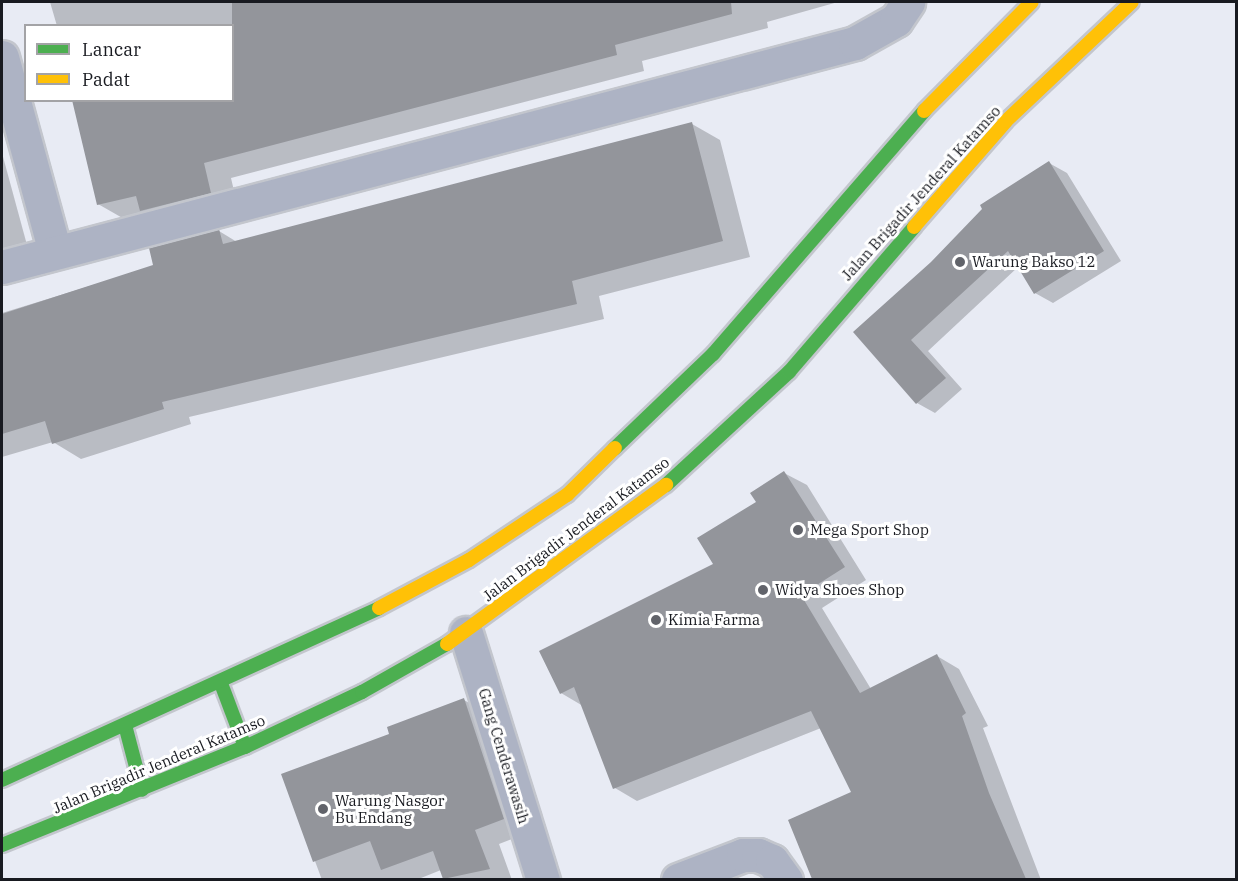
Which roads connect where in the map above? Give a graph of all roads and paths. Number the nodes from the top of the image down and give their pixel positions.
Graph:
1 (908, 2) edge
2 (1032, 2) edge
3 (1132, 2) edge
4 (2, 57) edge
5 (55, 252) junction
6 (2, 267) edge
7 (465, 633) junction
8 (222, 686) junction
9 (125, 725) junction
10 (245, 747) junction
11 (2, 780) edge
12 (142, 789) junction
13 (2, 845) edge
14 (543, 879) edge
15 (678, 879) edge
16 (786, 879) edge

1 - 5 street
2 - 8 main road
3 - 7 main road, Jalan Brigadir Jenderal Katamso
4 - 5 street
5 - 6 street
7 - 10 main road, Jalan Brigadir Jenderal Katamso
7 - 14 street, Gang Cenderawasih
8 - 9 main road
8 - 10 main road
9 - 11 main road
9 - 12 main road
10 - 12 main road, Jalan Brigadir Jenderal Katamso
12 - 13 main road, Jalan Brigadir Jenderal Katamso
15 - 16 street

